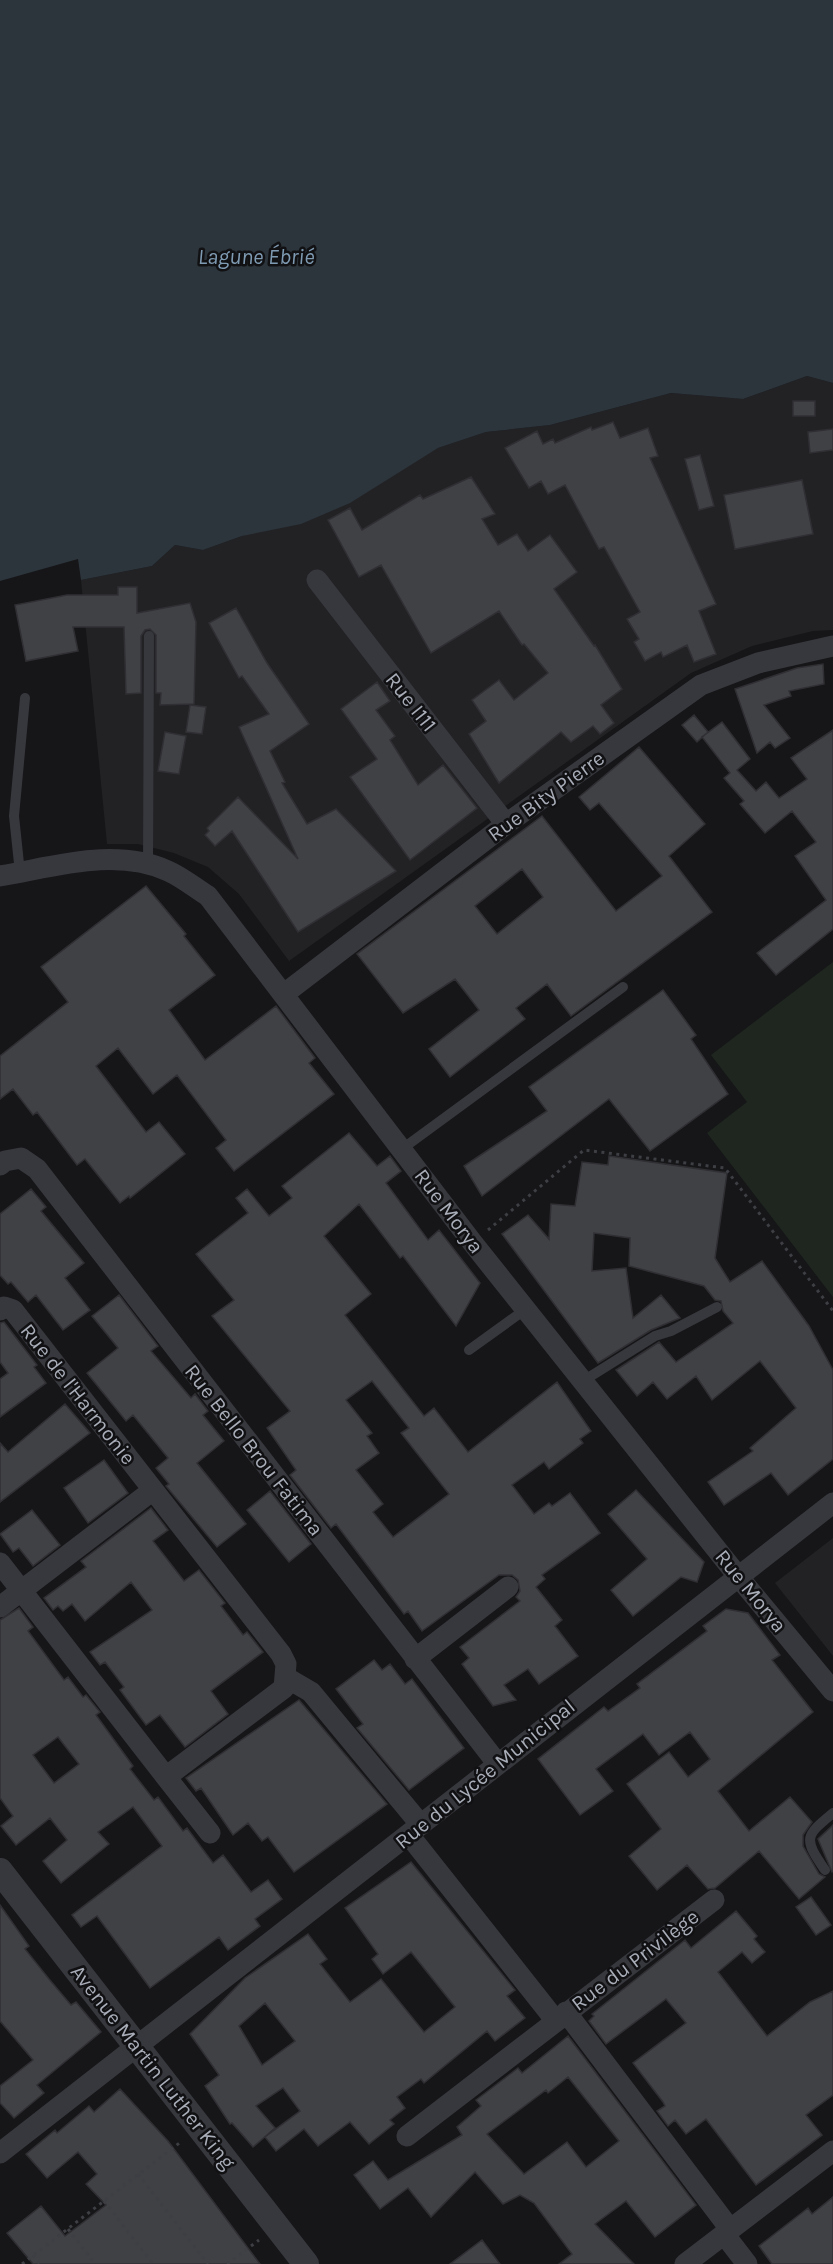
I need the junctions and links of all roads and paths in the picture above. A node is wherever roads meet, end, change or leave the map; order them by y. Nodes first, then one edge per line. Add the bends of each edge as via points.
1 (317, 580) dead end
2 (149, 636) dead end
3 (833, 646) edge
4 (25, 698) dead end
5 (506, 824) junction
6 (148, 865) junction
7 (10, 874) edge
8 (623, 987) dead end
9 (284, 994) junction
10 (402, 1149) junction
11 (0, 1165) edge
12 (472, 1242) junction
13 (0, 1290) edge
14 (717, 1307) dead end
15 (525, 1309) junction
16 (7, 1310) edge
17 (833, 1311) edge
18 (469, 1350) dead end
19 (583, 1381) junction
20 (153, 1490) junction
21 (833, 1503) edge
22 (0, 1563) edge
23 (737, 1575) junction
24 (508, 1587) dead end
25 (21, 1591) junction
26 (0, 1607) edge
27 (415, 1659) junction
28 (287, 1678) junction
29 (833, 1691) edge
30 (497, 1763) junction
31 (166, 1777) junction
32 (833, 1813) edge
33 (415, 1830) junction
34 (210, 1833) dead end
35 (825, 1870) dead end
36 (0, 1871) edge
37 (714, 1899) dead end
38 (561, 2016) junction
39 (138, 2048) junction
40 (200, 2127) junction
41 (407, 2136) dead end
42 (833, 2151) edge
43 (0, 2153) edge
44 (138, 2174) junction
45 (104, 2201) junction
46 (277, 2226) junction
47 (68, 2229) junction
48 (727, 2232) junction
49 (33, 2255) junction
50 (22, 2264) edge
51 (40, 2264) edge
52 (95, 2264) edge
53 (153, 2264) edge
54 (208, 2264) edge
55 (227, 2264) edge
56 (306, 2264) edge
57 (685, 2264) edge
58 (747, 2264) edge

1 - 5 street, Rue I111
2 - 6 lane
3 - 5 street, Rue Bity Pierre via 758,663 701,685
4 - 7 lane
5 - 9 street, Rue Bity Pierre
6 - 7 street, Rue Morya via 98,859
6 - 9 street, Rue Morya via 168,871 208,896
8 - 10 lane
9 - 10 street, Rue Morya
10 - 12 street, Rue Morya
11 - 27 street, Rue Bello Brou Fatima via 21,1158 37,1169
12 - 15 street, Rue Morya
12 - 17 path via 584,1150 725,1168
13 - 16 street, Rue de l'Harmonie
14 - 19 lane via 655,1336
15 - 18 lane
15 - 19 street, Rue Morya
16 - 20 street, Rue de l'Harmonie
19 - 23 street, Rue Morya
20 - 25 street
20 - 28 street, Rue de l'Harmonie via 281,1654
21 - 23 street, Rue du Lycée Municipal
22 - 25 street
23 - 29 street, Rue Morya
23 - 30 street, Rue du Lycée Municipal
24 - 27 street
25 - 26 street
25 - 31 street
27 - 30 street, Rue Bello Brou Fatima
28 - 31 street via 284,1688
28 - 33 street via 311,1692
30 - 33 street, Rue du Lycée Municipal
31 - 34 street
32 - 35 lane via 810,1832 808,1839
33 - 38 street
33 - 39 street, Rue du Lycée Municipal
36 - 39 street, Avenue Martin Luther King
37 - 38 street, Rue du Privilège
38 - 41 street, Rue du Privilège
38 - 48 street
39 - 40 street, Avenue Martin Luther King
39 - 43 street, Rue du Lycée Municipal
40 - 44 path
40 - 46 street, Avenue Martin Luther King
42 - 48 street
44 - 45 path
44 - 54 path
45 - 47 path
45 - 53 path
46 - 55 path
46 - 56 street, Avenue Martin Luther King
47 - 49 path
47 - 52 path
48 - 57 street
48 - 58 street
49 - 50 path
49 - 51 path

